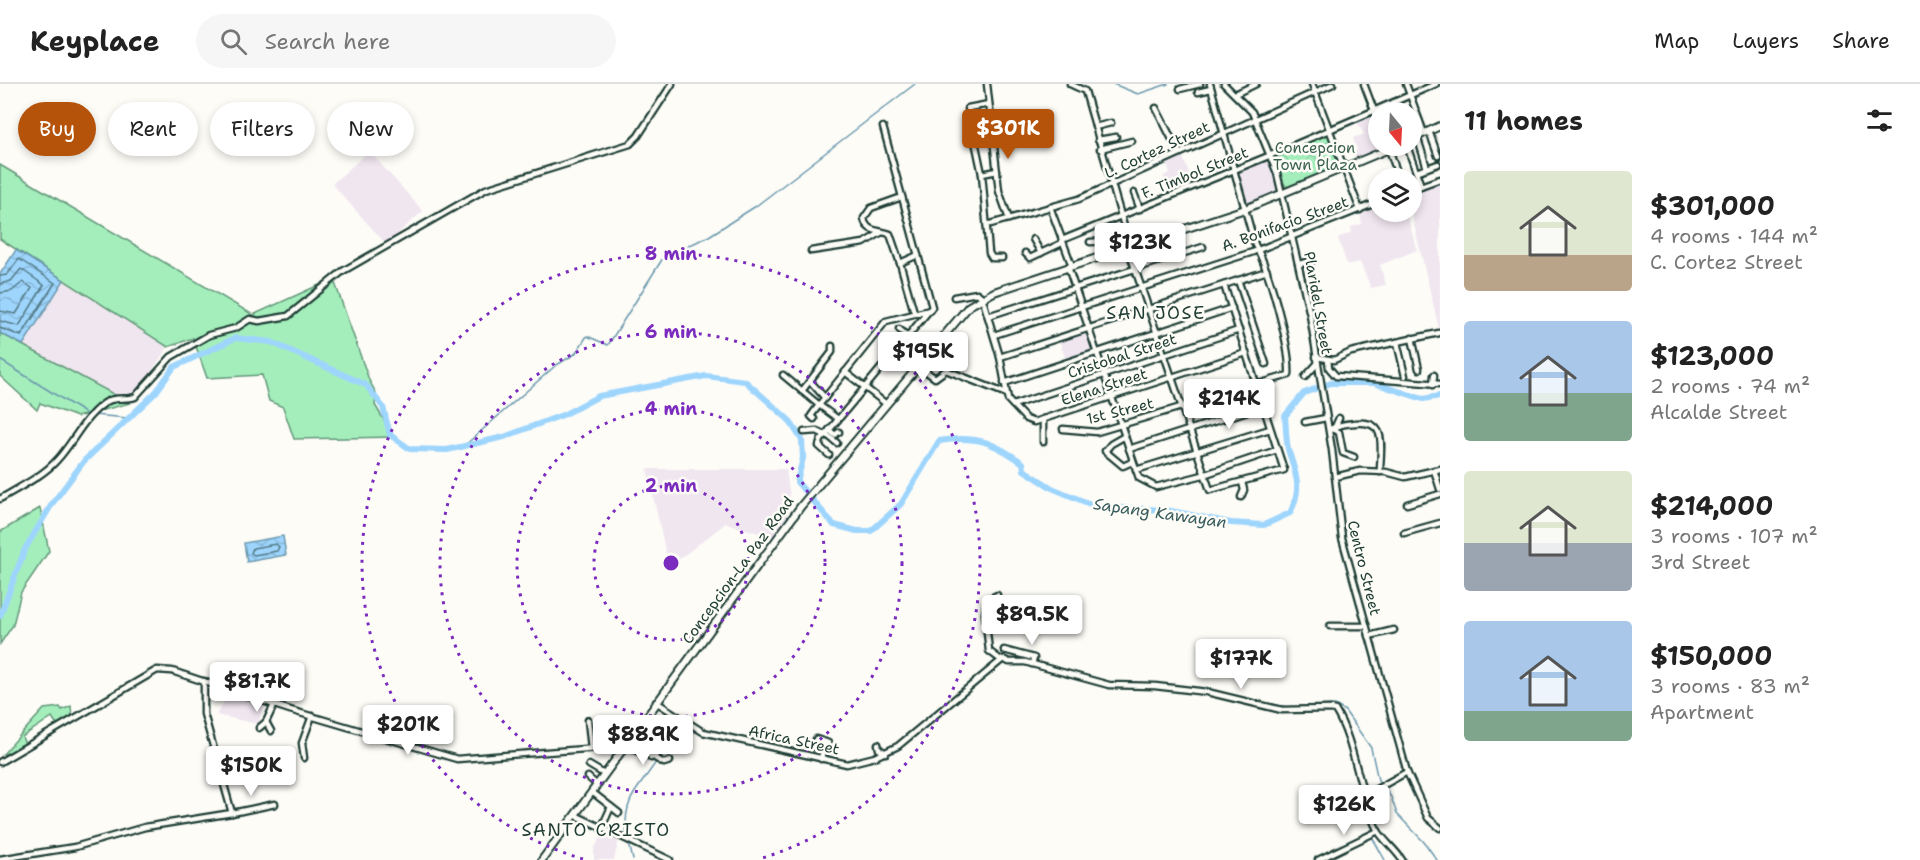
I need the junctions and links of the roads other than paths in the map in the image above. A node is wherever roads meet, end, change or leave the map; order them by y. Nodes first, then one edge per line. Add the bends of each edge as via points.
1 (672, 84) edge
2 (987, 84) edge
3 (1070, 84) edge
4 (1200, 84) edge
5 (1224, 84) edge
6 (1256, 84) edge
7 (1312, 84) edge
8 (1333, 84) edge
9 (1364, 84) edge
10 (1406, 84) edge
11 (1436, 84) edge
12 (1210, 87) edge
13 (1180, 89) dead end
14 (1198, 92) dead end
15 (1314, 92) junction
16 (1235, 94) junction
17 (1410, 95) junction
18 (1371, 102) edge
19 (1394, 102) edge
20 (1412, 102) edge
21 (989, 104) junction
22 (1156, 108) dead end
23 (1368, 113) edge
24 (1255, 117) junction
25 (1111, 123) dead end
26 (1440, 126) edge
27 (1095, 127) junction
28 (883, 128) dead end
29 (1329, 129) junction
30 (1222, 132) junction
31 (1422, 134) edge
32 (1116, 136) dead end
33 (1422, 137) edge
34 (1098, 140) junction
35 (1132, 141) dead end
36 (1422, 144) edge
37 (1100, 149) junction
38 (1179, 153) junction
39 (1271, 155) junction
40 (1370, 156) edge
41 (1438, 156) dead end
42 (1438, 164) dead end
43 (1344, 168) junction
44 (1427, 168) junction
45 (1422, 169) edge
46 (1234, 170) junction
47 (997, 171) junction
48 (982, 174) junction
49 (1440, 179) edge
50 (1112, 185) junction
51 (1422, 186) edge
52 (1134, 192) dead end
53 (1283, 194) junction
54 (902, 197) junction
55 (1368, 206) edge
56 (1050, 207) junction
57 (1140, 209) junction
58 (1245, 209) junction
59 (1360, 210) junction
60 (1120, 217) junction
61 (1009, 219) junction
62 (987, 225) junction
63 (882, 232) junction
64 (1293, 237) junction
65 (1033, 239) dead end
66 (1062, 241) junction
67 (1090, 242) dead end
68 (1129, 247) junction
69 (1203, 247) dead end
70 (1258, 249) junction
71 (811, 251) dead end
72 (1116, 252) junction
73 (1025, 253) dead end
74 (1041, 253) junction
75 (918, 255) junction
76 (1002, 258) dead end
77 (1312, 261) dead end
78 (900, 263) junction
79 (1299, 264) junction
80 (1070, 267) junction
81 (1135, 268) junction
82 (1267, 271) junction
83 (1238, 280) junction
84 (1224, 285) junction
85 (1141, 286) junction
86 (1076, 287) junction
87 (954, 297) dead end
88 (982, 297) junction
89 (1082, 306) junction
90 (1232, 308) junction
91 (930, 309) junction
92 (1148, 309) junction
93 (914, 312) junction
94 (988, 316) junction
95 (899, 329) dead end
96 (1089, 329) junction
97 (1239, 330) junction
98 (1156, 332) junction
99 (1439, 333) edge
100 (994, 335) junction
101 (907, 336) junction
102 (1412, 339) junction
103 (1397, 342) junction
104 (832, 346) dead end
105 (961, 351) dead end
106 (1097, 353) junction
107 (1246, 353) junction
108 (1164, 355) junction
109 (1000, 357) junction
110 (1316, 357) junction
111 (1328, 360) junction
112 (1266, 364) dead end
113 (1317, 364) junction
114 (917, 365) junction
115 (1419, 369) dead end
116 (946, 370) junction
117 (845, 372) junction
118 (1104, 374) junction
119 (783, 375) dead end
120 (1434, 375) dead end
121 (1405, 376) dead end
122 (1305, 377) dead end
123 (1171, 378) junction
124 (810, 381) junction
125 (1004, 383) junction
126 (1256, 383) junction
127 (1440, 384) edge
128 (1433, 385) junction
129 (864, 387) junction
130 (802, 391) junction
131 (1007, 394) junction
132 (825, 398) junction
133 (1112, 398) junction
134 (885, 404) junction
135 (819, 405) junction
136 (1013, 405) junction
137 (1263, 406) junction
138 (1181, 407) junction
139 (838, 418) junction
140 (1326, 418) junction
141 (1339, 418) dead end
142 (814, 419) dead end
143 (1041, 420) junction
144 (1305, 422) dead end
145 (1121, 425) junction
146 (1332, 428) junction
147 (1063, 429) dead end
148 (1188, 429) junction
149 (1270, 429) junction
150 (804, 432) dead end
151 (839, 432) dead end
152 (827, 433) junction
153 (1125, 436) junction
154 (1043, 442) dead end
155 (837, 443) dead end
156 (1129, 449) junction
157 (1277, 450) junction
158 (1196, 453) junction
159 (829, 455) dead end
160 (1354, 457) dead end
161 (1132, 462) junction
162 (1136, 470) junction
163 (1437, 470) edge
164 (1380, 472) junction
165 (1203, 475) junction
166 (1335, 477) junction
167 (1242, 482) junction
168 (1440, 489) edge
169 (1440, 494) edge
170 (1241, 496) dead end
171 (0, 500) edge
172 (1407, 504) dead end
173 (1440, 523) edge
174 (1404, 533) dead end
175 (997, 595) dead end
176 (1330, 626) dead end
177 (1366, 626) junction
178 (1394, 630) dead end
179 (1369, 636) junction
180 (1004, 650) dead end
181 (1005, 660) junction
182 (1033, 662) junction
183 (204, 681) junction
184 (656, 702) junction
185 (274, 705) junction
186 (929, 714) dead end
187 (938, 714) junction
188 (647, 715) junction
189 (312, 716) junction
190 (588, 720) dead end
191 (266, 722) junction
192 (656, 722) dead end
193 (259, 728) dead end
194 (271, 731) dead end
195 (633, 733) junction
196 (878, 744) dead end
197 (625, 745) junction
198 (591, 747) junction
199 (814, 747) dead end
200 (648, 752) junction
201 (660, 752) dead end
202 (886, 753) junction
203 (304, 758) dead end
204 (657, 759) junction
205 (821, 759) junction
206 (670, 760) dead end
207 (0, 762) edge
208 (589, 765) dead end
209 (1407, 772) junction
210 (604, 774) junction
211 (588, 777) dead end
212 (597, 785) junction
213 (592, 792) junction
214 (1365, 796) junction
215 (275, 804) dead end
216 (611, 807) junction
217 (232, 813) junction
218 (619, 813) dead end
219 (574, 815) junction
220 (1440, 829) edge
221 (601, 830) junction
222 (1378, 831) junction
223 (0, 859) edge
224 (542, 860) edge
225 (670, 860) edge
226 (1320, 860) edge
227 (1402, 860) edge

1 - 171 street via 630,144 486,189 344,271 288,316 249,319 237,328 209,335 182,349 168,359 135,397 104,404 56,461
2 - 21 street
3 - 27 street via 1084,89
4 - 13 street
5 - 16 street, Plaridel Street
6 - 16 street
7 - 15 street
8 - 15 street, L. Cortez Street
9 - 18 street
10 - 17 street
11 - 17 street, F. Timbol Street
12 - 14 street
12 - 30 street
15 - 24 street, L. Cortez Street
15 - 29 street
16 - 24 street, Plaridel Street
17 - 19 street, F. Timbol Street
17 - 20 street
21 - 47 street
21 - 48 street via 968,108
22 - 38 street
23 - 29 street, F. Timbol Street
24 - 30 street, L. Cortez Street
24 - 39 street, Plaridel Street
25 - 27 street
26 - 31 main road
27 - 34 street
28 - 54 street
29 - 39 street, F. Timbol Street
29 - 43 street
30 - 38 street, L. Cortez Street
30 - 46 street
32 - 34 street
33 - 41 street
34 - 37 street
35 - 37 street
36 - 44 street
37 - 50 street
38 - 50 street, L. Cortez Street
39 - 46 street, F. Timbol Street
39 - 53 street, Plaridel Street
40 - 43 main road, Concepcion-La Paz Road
42 - 44 street
43 - 53 main road, Concepcion-La Paz Road
43 - 59 street
44 - 45 street
46 - 57 street, F. Timbol Street
46 - 58 street
47 - 48 street
47 - 61 street
48 - 62 street
49 - 51 street
50 - 56 street, L. Cortez Street
50 - 60 street
52 - 57 street
53 - 58 main road, Concepcion-La Paz Road
53 - 64 street, Plaridel Street
54 - 63 street via 867,212 865,224
54 - 75 street
55 - 59 street, A. Bonifacio Street
56 - 61 street, L. Cortez Street
56 - 66 street
57 - 60 street, F. Timbol Street
58 - 68 main road, Concepcion-La Paz Road
58 - 70 street
59 - 64 street, A. Bonifacio Street
60 - 66 street, F. Timbol Street
60 - 68 street
61 - 62 street, L. Cortez Street
62 - 76 street via 990,256
63 - 71 street via 864,243
63 - 78 street via 890,234
64 - 70 street, A. Bonifacio Street
64 - 79 street, Plaridel Street
65 - 74 street
66 - 74 street, F. Timbol Street
66 - 80 street
67 - 72 street via 1109,241
68 - 72 main road, Concepcion-La Paz Road
68 - 81 street
69 - 81 street
70 - 82 street
70 - 85 street, A. Bonifacio Street
72 - 80 main road, Concepcion-La Paz Road
73 - 74 street via 1029,258
75 - 78 street
75 - 91 street
77 - 79 street
78 - 93 street
79 - 110 street, Plaridel Street
80 - 86 street
80 - 88 main road, Concepcion-La Paz Road
81 - 85 street
81 - 86 street
82 - 83 street
82 - 126 street, 1st Street via 1289,371 1286,377
83 - 84 street
83 - 112 street
84 - 90 street
84 - 92 street
85 - 89 street, A. Bonifacio Street
85 - 92 street
86 - 89 street
86 - 94 street
87 - 88 street via 977,293
88 - 94 street
88 - 114 main road, Concepcion-La Paz Road via 969,306
89 - 96 street
89 - 100 street, A. Bonifacio Street
90 - 97 street
90 - 98 street, Cristobal Street
91 - 93 street
91 - 101 street
92 - 96 street
92 - 98 street
93 - 117 street via 886,321
94 - 100 street
95 - 101 street
96 - 106 street
96 - 109 street
97 - 107 street
97 - 108 street, Cristobal Street
98 - 106 street, Cristobal Street
98 - 108 street
99 - 102 street
100 - 109 street
101 - 129 street
102 - 103 street
102 - 115 street
103 - 111 street
103 - 121 street
104 - 124 street via 832,352
105 - 116 street
106 - 118 street
106 - 125 street, Cristobal Street
107 - 123 street, Elena Street
107 - 126 street
108 - 118 street, Cristobal Street
108 - 123 street
109 - 125 street
110 - 111 street
110 - 113 street, Plaridel Street
111 - 128 street via 1336,376
113 - 122 street
113 - 140 street, Centro Street
114 - 116 street via 935,378
114 - 134 main road, Concepcion-La Paz Road
116 - 131 street
117 - 129 street
117 - 132 street
118 - 133 street
118 - 136 street, Cristobal Street
119 - 130 street
120 - 128 street
123 - 133 street, Elena Street
123 - 138 street
124 - 130 street
124 - 132 street
125 - 131 street
126 - 137 street
126 - 138 street, 1st Street
127 - 128 street
129 - 134 street
129 - 139 street
130 - 135 street
131 - 136 street
132 - 135 street
133 - 143 street, Elena Street
133 - 145 street
134 - 184 main road, Concepcion-La Paz Road via 804,501
135 - 139 street
135 - 142 street via 811,416
136 - 143 street via 1026,419
137 - 148 street
137 - 149 street
138 - 145 street, 1st Street
138 - 148 street
139 - 152 street
140 - 144 street
140 - 146 street, Centro Street
141 - 146 street
143 - 154 street
145 - 147 street, 1st Street via 1090,433
145 - 153 street
146 - 160 street via 1341,435 1343,453
146 - 164 street via 1369,421 1376,427 1382,447
146 - 166 street, Centro Street
148 - 156 street
148 - 158 street
149 - 157 street
149 - 158 street
150 - 152 street
151 - 152 street
152 - 155 street
152 - 159 street via 819,444
153 - 156 street
153 - 161 street via 1105,452 1123,466
156 - 161 street
157 - 165 street
157 - 167 street via 1284,470
158 - 162 street
158 - 165 street
161 - 162 street
162 - 165 street via 1139,478 1154,487
163 - 164 street via 1405,477
163 - 168 street
164 - 166 street via 1360,471
165 - 167 street via 1208,489
166 - 177 street, Centro Street via 1342,538
167 - 170 street
169 - 172 street
173 - 174 street
175 - 181 street via 987,600 985,614 989,651
176 - 177 street
177 - 179 street, Centro Street
178 - 179 street
179 - 209 street, Centro Street
180 - 182 street via 1031,657
181 - 182 street
181 - 187 street, Africa Street
182 - 214 street via 1109,685 1207,692 1282,710 1334,709
183 - 185 street
183 - 207 street via 172,671 153,671
183 - 217 street via 204,714
184 - 188 main road, Concepcion-La Paz Road
184 - 205 street, Africa Street via 703,732
185 - 189 street
185 - 191 street
186 - 187 street
187 - 202 street, Africa Street
188 - 192 street
188 - 195 main road, Concepcion-La Paz Road
189 - 198 street via 463,759
189 - 203 street via 302,743
190 - 198 street
191 - 193 street
191 - 194 street
195 - 197 main road, Concepcion-La Paz Road
195 - 200 street
196 - 202 street
197 - 198 street
197 - 200 street
197 - 210 main road, Concepcion-La Paz Road
199 - 205 street via 816,739 826,743
200 - 204 street
201 - 204 street
202 - 205 street, Africa Street via 847,764
204 - 206 street
208 - 210 street
209 - 214 street
209 - 220 street, Centro Street via 1428,818
210 - 212 main road, Concepcion-La Paz Road
211 - 212 street
212 - 213 main road, Concepcion-La Paz Road
213 - 216 street
213 - 219 main road, Concepcion-La Paz Road
214 - 222 street
215 - 217 street
216 - 218 street
216 - 221 street
217 - 223 street via 145,827 75,847
219 - 221 street
219 - 224 main road, Concepcion-La Paz Road
221 - 225 street
222 - 226 street
222 - 227 street

